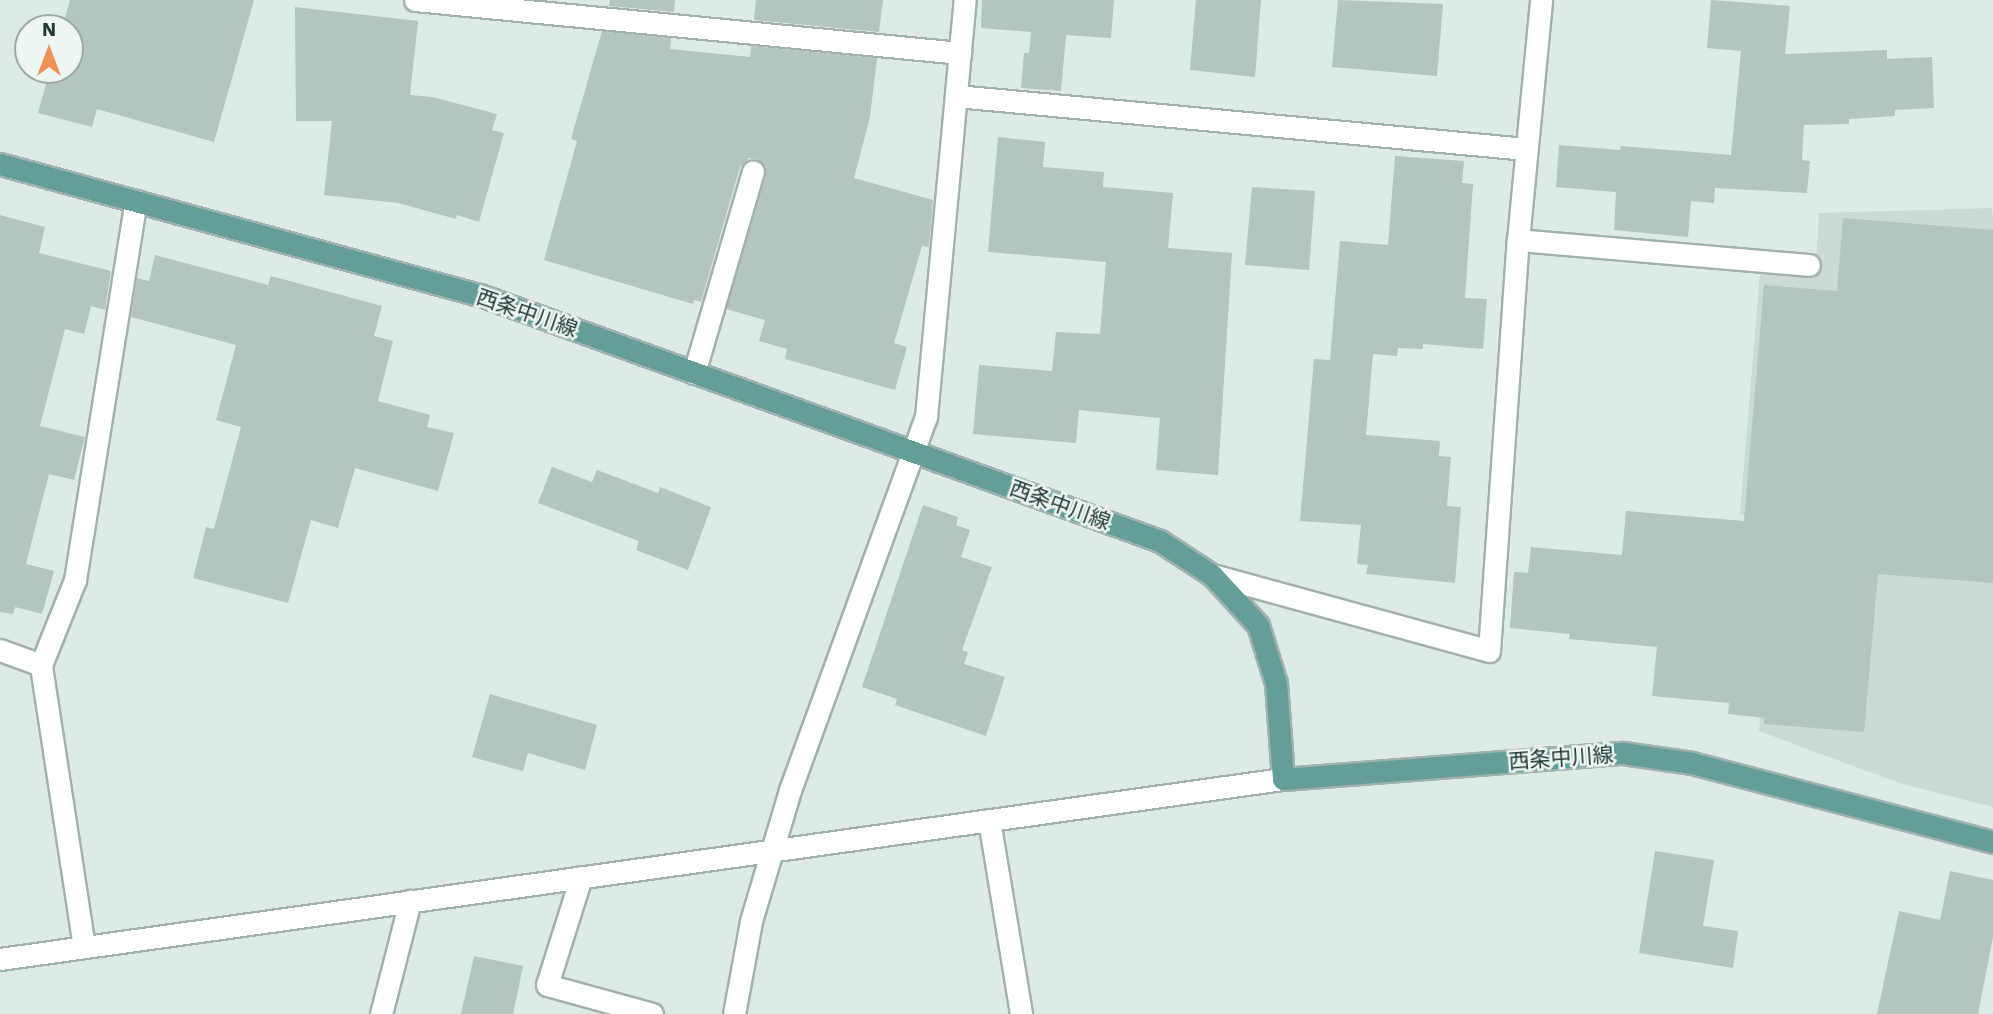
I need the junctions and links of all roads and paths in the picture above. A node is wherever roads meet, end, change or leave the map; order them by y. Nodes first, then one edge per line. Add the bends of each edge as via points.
1 (415, 0) edge
2 (965, 0) edge
3 (1541, 0) edge
4 (960, 54) junction
5 (956, 96) junction
6 (1526, 149) junction
7 (0, 164) edge
8 (753, 172) dead end
9 (136, 201) junction
10 (1518, 240) junction
11 (1809, 265) dead end
12 (694, 373) junction
13 (914, 453) junction
14 (1212, 575) junction
15 (0, 650) edge
16 (41, 665) junction
17 (1283, 779) junction
18 (989, 820) junction
19 (1993, 842) edge
20 (772, 849) junction
21 (581, 877) junction
22 (410, 901) junction
23 (84, 947) junction
24 (0, 959) edge
25 (381, 1014) edge
26 (653, 1014) edge
27 (734, 1014) edge
28 (1020, 1014) edge

1 - 4 street
2 - 4 street
3 - 6 street
4 - 5 street
5 - 6 street
5 - 13 street via 926,417
6 - 10 street
7 - 9 main road, 西条中川線
8 - 12 street
9 - 12 main road, 西条中川線 via 480,295
9 - 16 street via 75,580
10 - 11 street
10 - 14 street via 1489,651
12 - 13 main road, 西条中川線
13 - 14 main road, 西条中川線 via 1160,541
13 - 20 street
14 - 17 main road, 西条中川線 via 1258,625 1276,683
15 - 16 street
16 - 23 street
17 - 18 street
17 - 19 main road, 西条中川線 via 1623,753 1692,763
18 - 20 street
18 - 28 street
20 - 21 street
20 - 27 street via 751,921
21 - 22 street
21 - 26 street via 547,985
22 - 23 street
22 - 25 street
23 - 24 street

